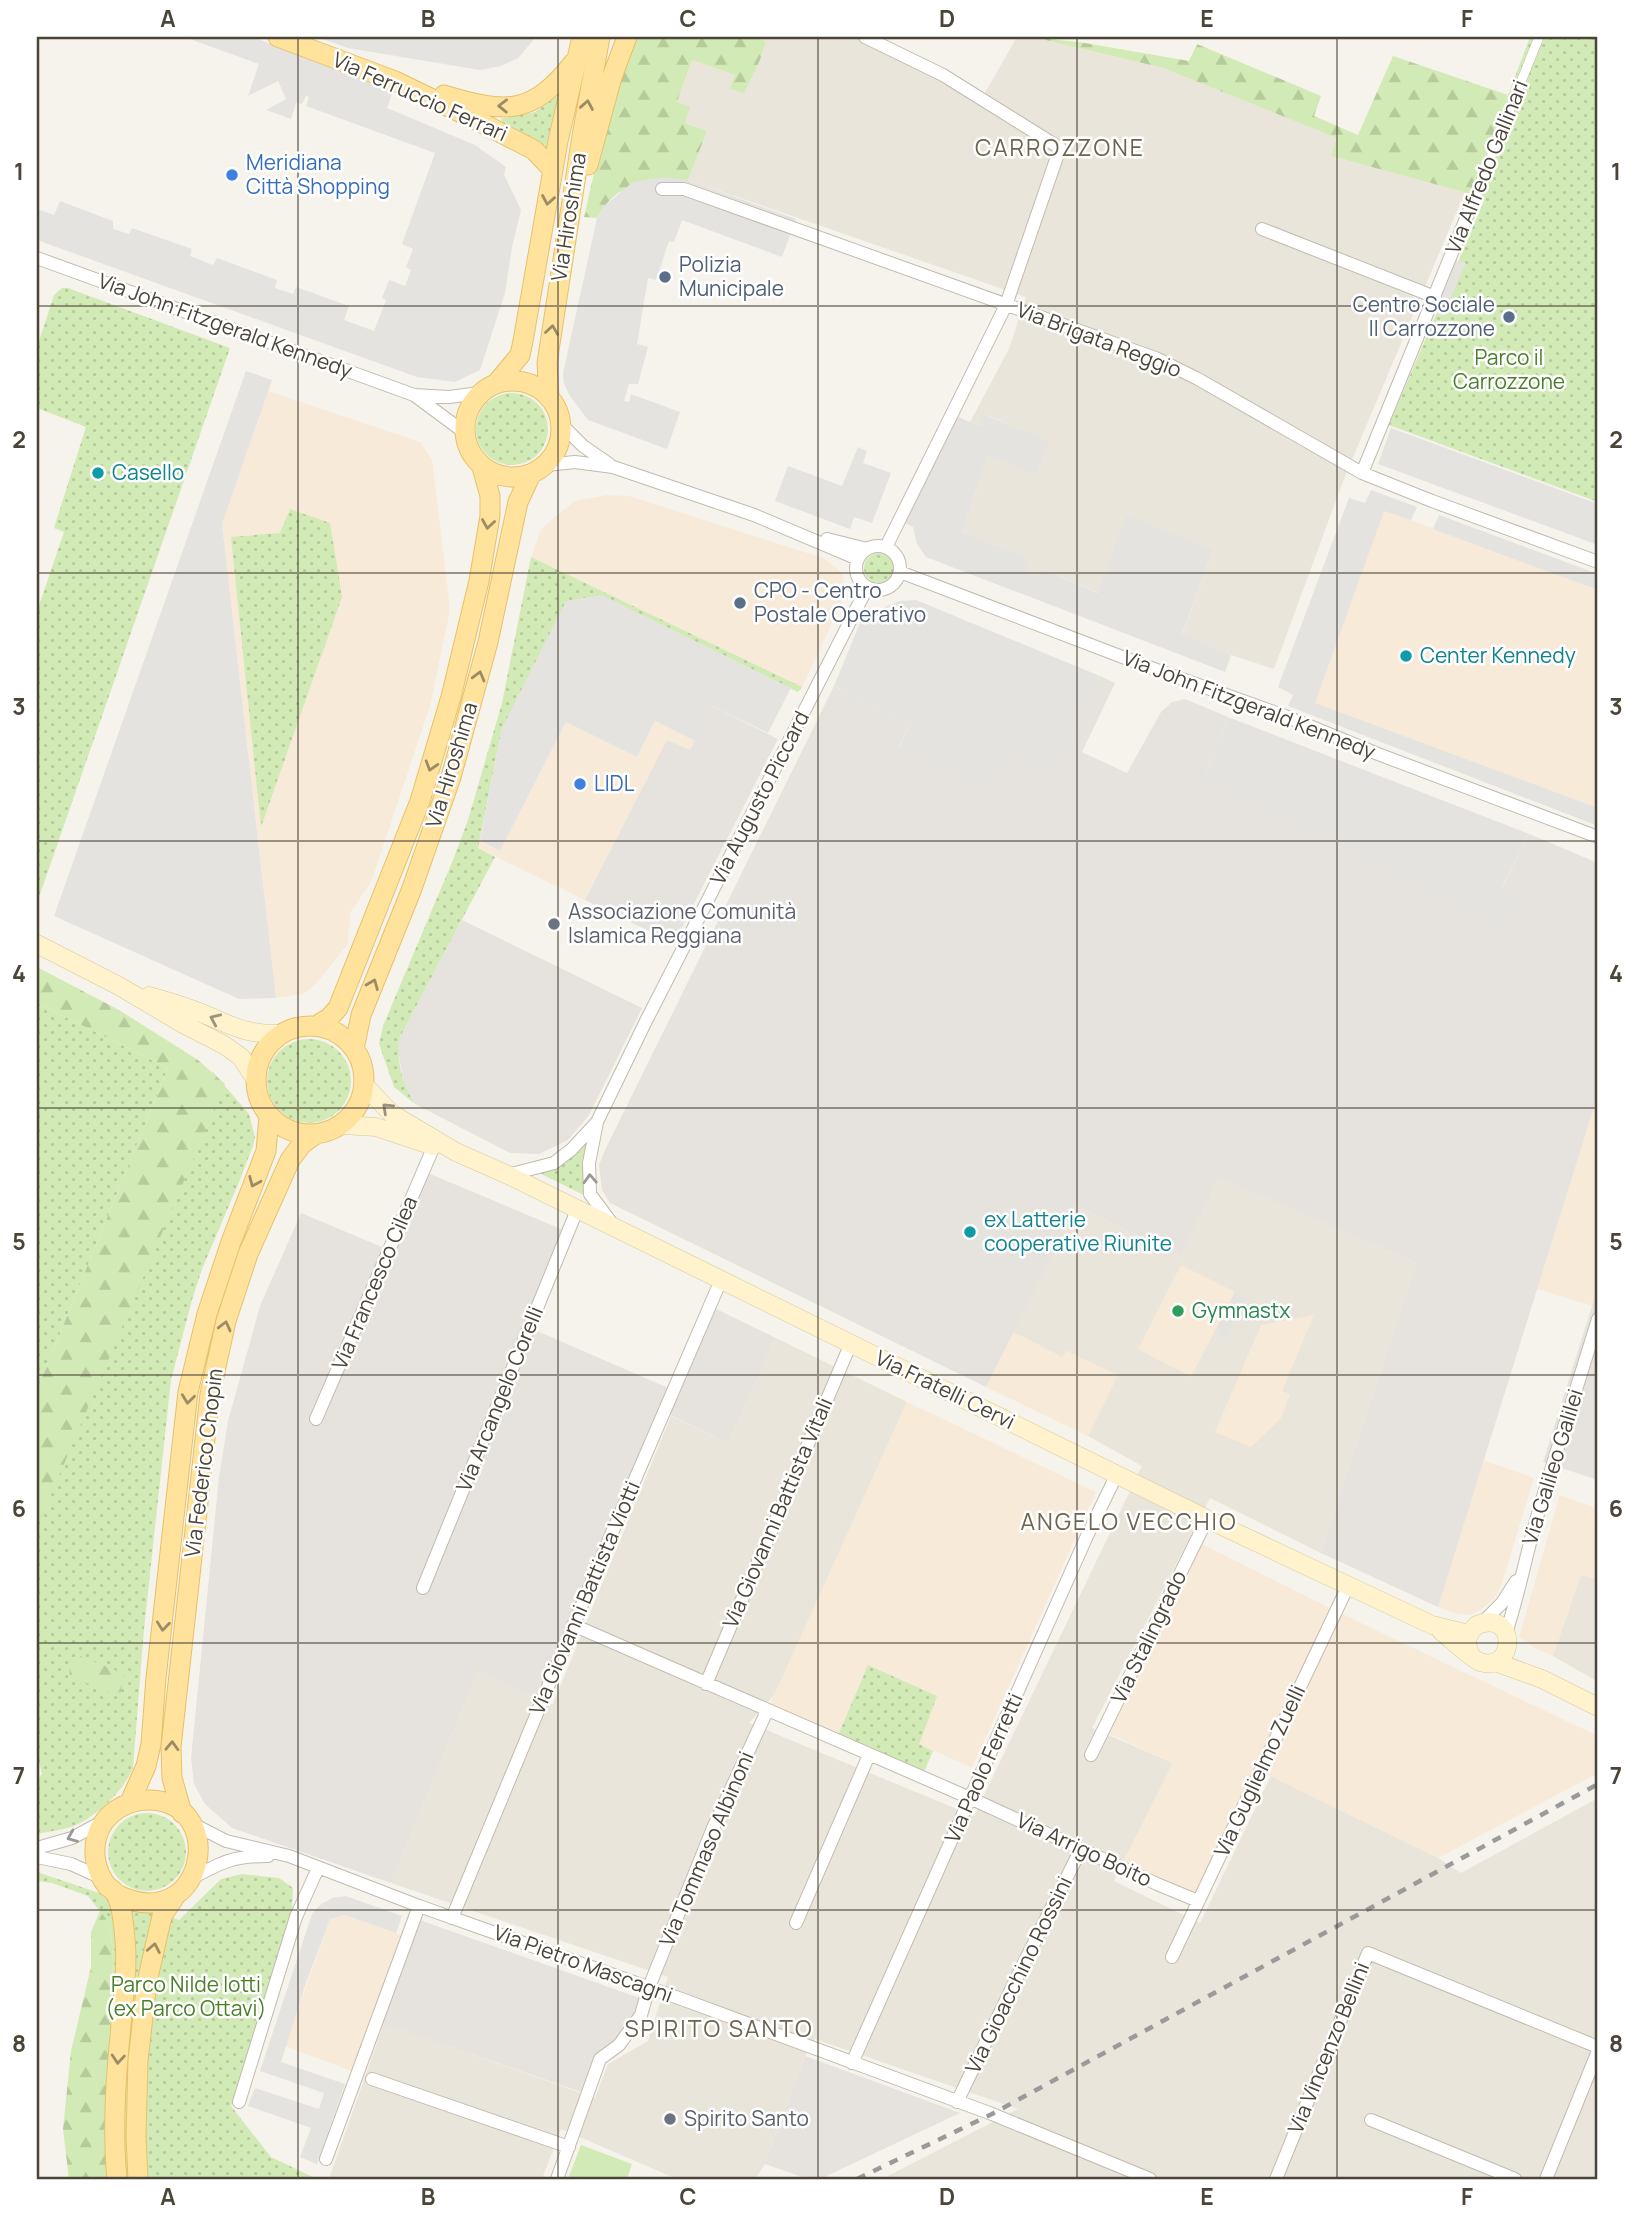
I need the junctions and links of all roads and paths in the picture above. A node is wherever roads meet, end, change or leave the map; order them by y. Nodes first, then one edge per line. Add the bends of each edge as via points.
1 (278, 37) edge
2 (582, 37) edge
3 (600, 37) edge
4 (628, 37) edge
5 (864, 37) edge
6 (1539, 37) edge
7 (577, 58) junction
8 (395, 81) junction
9 (554, 170) junction
10 (662, 189) dead end
11 (1469, 211) joint
12 (1262, 229) dead end
13 (565, 243) junction
14 (37, 258) edge
15 (1435, 297) junction
16 (1006, 305) junction
17 (488, 389) junction
18 (414, 395) junction
19 (550, 398) junction
20 (561, 424) junction
21 (464, 432) junction
22 (482, 467) junction
23 (612, 467) junction
24 (538, 470) junction
25 (1362, 473) junction
26 (886, 547) junction
27 (863, 554) junction
28 (1598, 562) edge
29 (900, 572) junction
30 (867, 588) junction
31 (1598, 837) edge
32 (37, 944) edge
33 (119, 986) junction
34 (316, 1026) junction
35 (281, 1034) junction
36 (354, 1049) junction
37 (254, 1077) junction
38 (364, 1085) junction
39 (269, 1117) junction
40 (597, 1122) junction
41 (342, 1125) junction
42 (316, 1134) junction
43 (434, 1146) junction
44 (456, 1152) junction
45 (508, 1175) junction
46 (577, 1210) junction
47 (616, 1228) junction
48 (721, 1280) junction
49 (1598, 1318) edge
50 (850, 1343) junction
51 (316, 1419) dead end
52 (1117, 1474) junction
53 (1207, 1519) junction
54 (1520, 1575) junction
55 (1348, 1586) junction
56 (423, 1588) dead end
57 (1483, 1622) junction
58 (573, 1625) junction
59 (1436, 1626) junction
60 (1468, 1634) junction
61 (1507, 1640) junction
62 (1471, 1655) junction
63 (1495, 1662) junction
64 (1542, 1679) junction
65 (706, 1684) junction
66 (1598, 1707) edge
67 (768, 1711) junction
68 (869, 1755) junction
69 (1091, 1755) dead end
70 (970, 1798) junction
71 (130, 1802) junction
72 (186, 1818) junction
73 (105, 1820) junction
74 (37, 1849) edge
75 (1081, 1849) junction
76 (289, 1856) junction
77 (37, 1857) edge
78 (317, 1868) junction
79 (102, 1878) junction
80 (192, 1878) junction
81 (116, 1894) junction
82 (177, 1894) junction
83 (1198, 1901) junction
84 (419, 1906) junction
85 (452, 1918) junction
86 (796, 1923) dead end
87 (1172, 1957) dead end
88 (649, 1987) junction
89 (1598, 2049) edge
90 (852, 2063) junction
91 (372, 2079) dead end
92 (239, 2102) dead end
93 (957, 2102) junction
94 (1371, 2120) dead end
95 (569, 2147) junction
96 (326, 2160) dead end
97 (117, 2179) edge
98 (138, 2179) edge
99 (557, 2179) edge
100 (1150, 2179) edge
101 (1276, 2179) edge
102 (1515, 2179) edge
103 (1546, 2179) edge

1 - 8 main road, Via Ferruccio Ferrari
2 - 7 main road, Via Hiroshima
13 -> 3 main road, Via Hiroshima
4 - 13 main road via 612,76
5 - 16 street via 943,75 1060,148
6 - 11 street, Via Alfredo Gallinari
7 -> 8 main road, Via Hiroshima via 545,94 511,108 463,101
7 - 9 main road, Via Hiroshima
8 - 9 main road, Via Ferruccio Ferrari via 534,150
9 -> 17 main road, Via Hiroshima via 520,355
10 - 16 street, Via Brigata Reggio via 684,189
11 - 15 street, Via Alfredo Gallinari
12 - 15 street
19 -> 13 main road, Via Hiroshima via 547,363
14 - 18 street, Via John Fitzgerald Kennedy
15 - 25 street, Via Alfredo Gallinari
16 - 25 street, Via Brigata Reggio via 1158,359
16 - 26 street
17 - 18 street, Via John Fitzgerald Kennedy via 449,397
17 - 19 main road via 511,381 525,383
17 - 21 main road, Via Hiroshima via 468,411
18 - 21 street, Via John Fitzgerald Kennedy
19 - 20 main road, Via Hiroshima
20 - 23 street
20 - 24 main road, Via Hiroshima via 555,453
21 - 22 main road, Via Hiroshima via 469,451
22 - 24 main road via 518,478
22 -> 34 main road, Via Hiroshima via 490,516 452,697 420,801 338,1008
23 - 24 street via 575,462
23 - 27 street
36 -> 24 main road, Via Hiroshima via 361,1015 451,776 488,642 518,502
25 - 28 street, Via Brigata Reggio
26 - 27 street via 873,547
26 - 29 street via 895,555
27 - 30 street via 856,572
29 - 30 street via 888,588
29 - 31 street, Via John Fitzgerald Kennedy
30 - 40 street, Via Augusto Piccard
32 - 33 main road
35 -> 33 main road via 239,1030
33 - 37 main road via 234,1051
34 - 35 main road
34 - 36 main road via 343,1037
35 - 37 main road via 267,1045
36 - 38 main road, Via Fratelli Cervi
37 - 39 main road
38 - 41 main road via 361,1100
44 -> 38 main road, Via Fratelli Cervi via 392,1114
39 - 42 main road via 285,1128
39 -> 71 main road, Via Federico Chopin via 266,1151 207,1314 188,1392 151,1744
40 - 45 street, Via Augusto Piccard via 554,1163
47 -> 40 street, Via Augusto Piccard via 590,1194 589,1163
41 - 42 main road, Via Fratelli Cervi
41 - 43 main road, Via Fratelli Cervi via 376,1127
72 -> 42 main road, Via Federico Chopin via 172,1778 171,1747 210,1394 226,1321 248,1254 290,1160
43 - 44 main road, Via Fratelli Cervi
43 - 51 street, Via Francesco Cilea
44 - 45 main road, Via Fratelli Cervi
45 - 46 main road, Via Fratelli Cervi
46 - 47 main road, Via Fratelli Cervi
46 - 56 street, Via Arcangelo Corelli
47 - 48 main road, Via Fratelli Cervi
48 - 50 main road, Via Fratelli Cervi
48 - 58 street, Via Giovanni Battista Viotti
49 - 54 street, Via Galileo Galilei
50 - 52 main road, Via Fratelli Cervi
50 - 65 street, Via Giovanni Battista Vitali
52 - 53 main road, Via Fratelli Cervi
52 - 70 street, Via Paolo Ferretti
53 - 55 main road, Via Fratelli Cervi
53 - 69 street, Via Stalingrado
54 - 57 street, Via Galileo Galilei
54 - 61 street, Via Galileo Galilei
55 - 59 main road, Via Fratelli Cervi
55 - 83 street, Via Guglielmo Zuelli
57 - 60 main road
57 - 61 main road via 1496,1623
58 - 65 street
58 - 85 street, Via Giovanni Battista Viotti
59 - 60 main road, Via Fratelli Cervi
59 - 62 main road, Via Fratelli Cervi
60 - 62 main road
61 - 63 main road via 1504,1655
61 - 64 main road
62 - 63 main road via 1482,1662
63 - 64 main road
64 - 66 main road
65 - 67 street
67 - 68 street
67 - 88 street, Via Tommaso Albinoni via 713,1828
68 - 70 street
68 - 86 street
70 - 75 street, Via Arrigo Boito
70 - 90 street, Via Paolo Ferretti
71 - 72 main road via 157,1800
71 - 73 main road
72 - 76 street, Via Pietro Mascagni via 226,1841
72 - 80 main road, Via Federico Chopin via 199,1850
73 -> 74 street via 72,1838
73 - 79 main road via 94,1849
75 - 83 street, Via Arrigo Boito
75 - 93 street, Via Gioacchino Rossini
76 - 78 street, Via Pietro Mascagni
76 - 80 street, Via Pietro Mascagni via 226,1860
77 - 79 street via 71,1864
78 - 84 street, Via Pietro Mascagni
78 - 92 street via 296,1917
79 - 81 main road
80 - 82 main road
81 - 82 main road via 146,1904
81 -> 97 main road via 126,1957 116,2074
98 -> 82 main road via 138,2060 147,1982 162,1916
83 - 87 street, Via Guglielmo Zuelli
84 - 85 street, Via Pietro Mascagni
84 - 96 street
85 - 88 street, Via Pietro Mascagni
88 - 90 street, Via Pietro Mascagni
88 - 95 street, Via Tommaso Albinoni via 641,2015 619,2045 600,2059
89 - 101 street, Via Vincenzo Bellini via 1368,1952
89 - 103 street
90 - 93 street, Via Pietro Mascagni
91 - 95 street
93 - 100 street, Via Pietro Mascagni
94 - 102 street
95 - 99 street, Via Tommaso Albinoni

